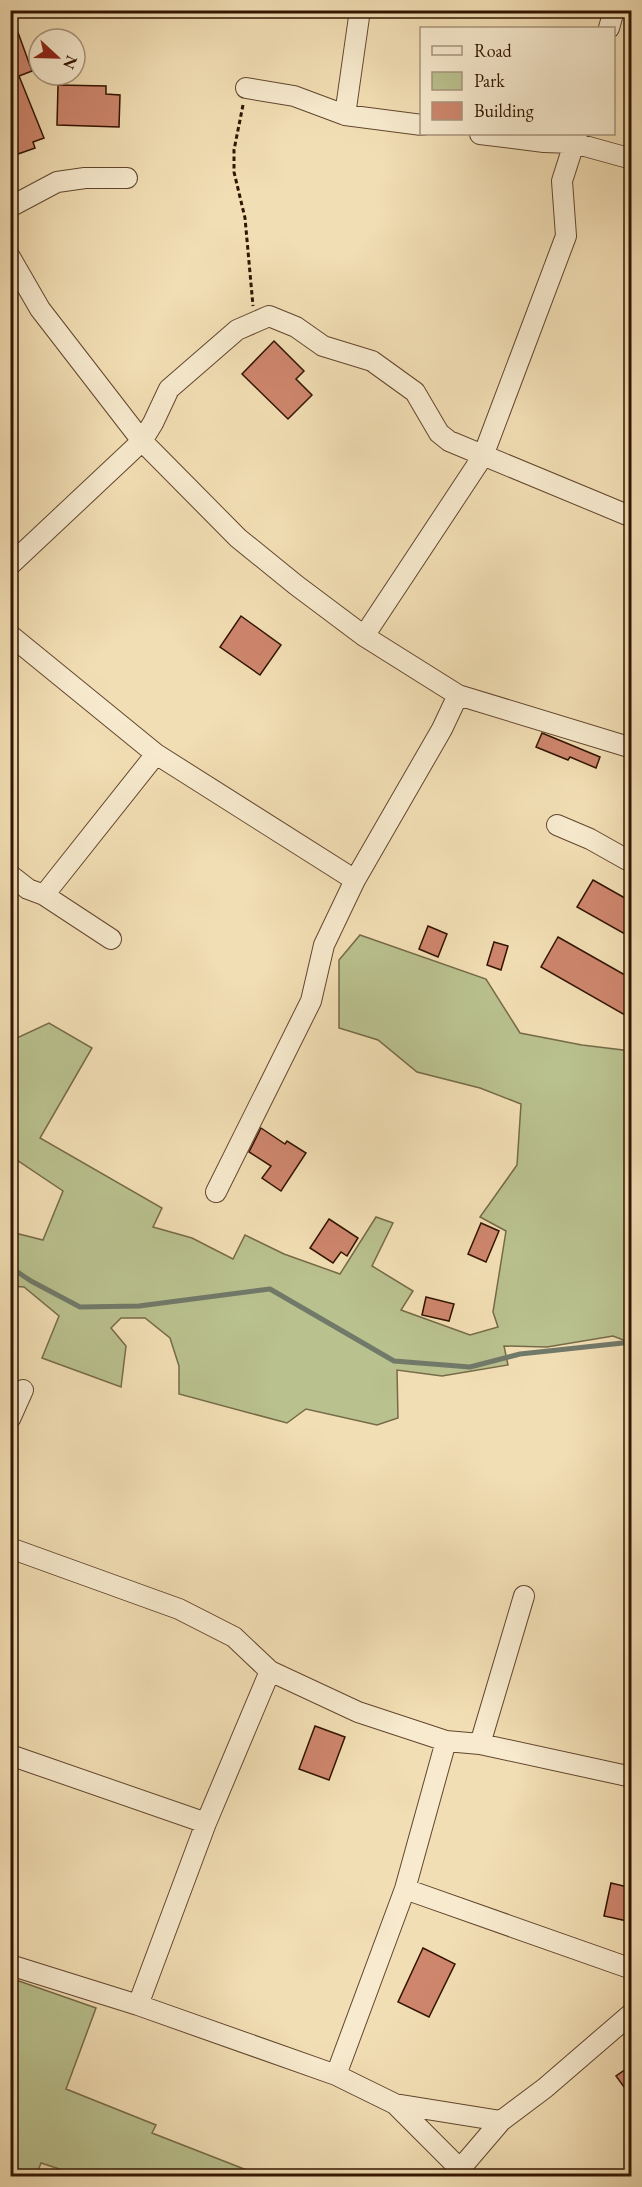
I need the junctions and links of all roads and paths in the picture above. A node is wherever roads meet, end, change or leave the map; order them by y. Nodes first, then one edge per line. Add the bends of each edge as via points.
1 (360, 10) edge
2 (615, 10) edge
3 (609, 27) edge
4 (246, 88) joint
5 (345, 115) junction
6 (420, 125) edge
7 (488, 135) edge
8 (575, 138) edge
9 (632, 159) edge
10 (127, 178) dead end
11 (10, 207) edge
12 (10, 257) edge
13 (255, 322) junction
14 (142, 441) junction
15 (483, 456) junction
16 (632, 517) edge
17 (10, 565) edge
18 (10, 635) edge
19 (364, 636) junction
20 (458, 695) junction
21 (630, 740) edge
22 (156, 754) junction
23 (557, 825) dead end
24 (631, 862) edge
25 (10, 875) edge
26 (632, 876) edge
27 (355, 880) junction
28 (44, 895) junction
29 (111, 939) dead end
30 (216, 1192) dead end
31 (23, 1389) dead end
32 (10, 1419) edge
33 (10, 1548) edge
34 (524, 1596) dead end
35 (270, 1671) junction
36 (446, 1741) junction
37 (480, 1744) junction
38 (10, 1755) edge
39 (632, 1777) edge
40 (206, 1823) junction
41 (405, 1889) junction
42 (10, 1965) edge
43 (632, 1969) edge
44 (138, 2004) junction
45 (632, 2013) edge
46 (336, 2075) junction
47 (395, 2104) junction
48 (501, 2121) junction
49 (462, 2173) edge

1 - 5 street
2 - 3 street
4 - 5 street via 294,96
4 - 13 path via 234,172 245,218
5 - 6 street
7 - 8 street via 544,142
8 - 9 street
8 - 15 street via 562,181 566,236
10 - 11 street via 57,182
12 - 14 street via 40,309
13 - 14 street via 237,330 169,389
13 - 15 street via 269,316 297,327 323,346 372,362 415,392 439,433
14 - 17 street
14 - 19 street via 238,538
15 - 16 street
15 - 19 street
18 - 22 street
19 - 20 street
20 - 21 street
20 - 27 street
22 - 27 street
22 - 28 street
23 - 24 street
24 - 26 street
25 - 28 street
27 - 30 street via 324,945 311,1001
28 - 29 street
31 - 32 street
33 - 35 street via 179,1609 234,1637
34 - 37 street
35 - 36 street via 358,1712
35 - 40 street
36 - 37 street
36 - 41 street
37 - 39 street
38 - 40 street
40 - 44 street
41 - 43 street
41 - 46 street
42 - 44 street
44 - 46 street
45 - 48 street
46 - 47 street
47 - 48 street
47 - 49 street
48 - 49 street

